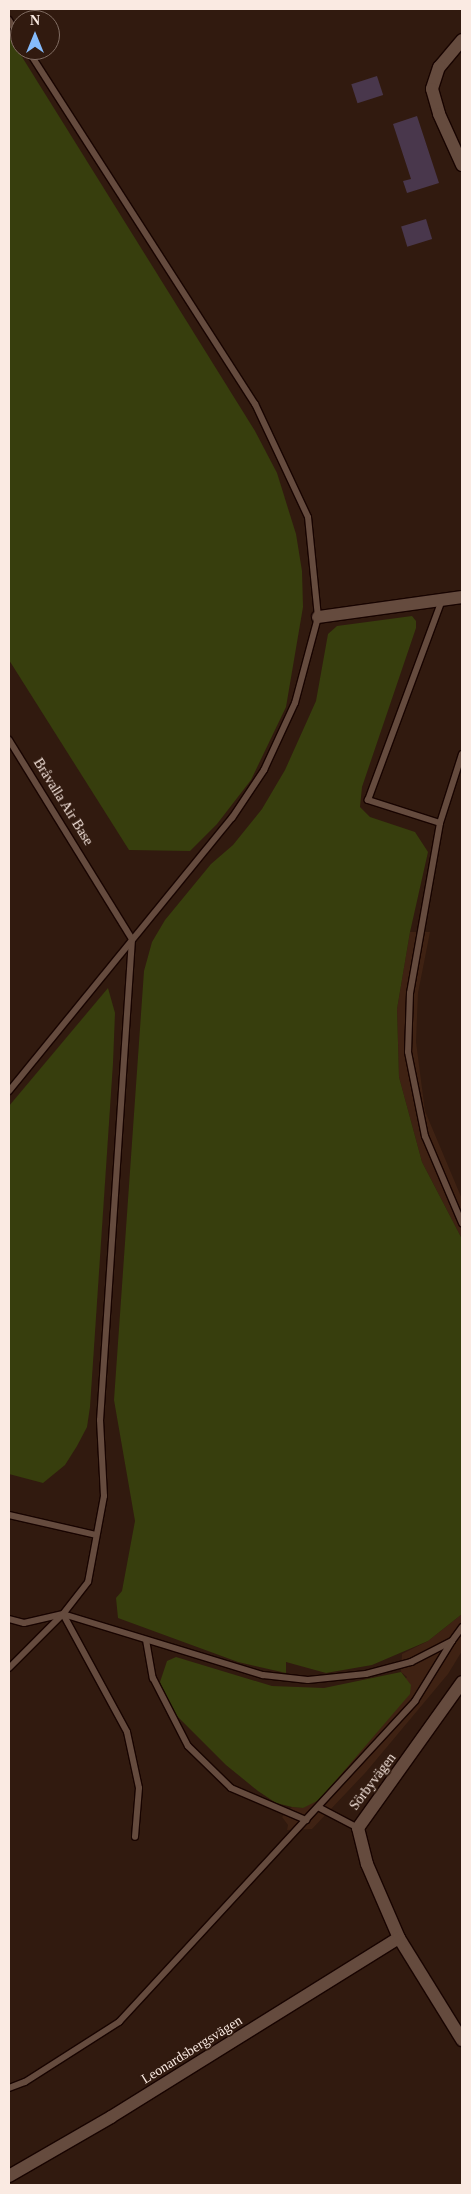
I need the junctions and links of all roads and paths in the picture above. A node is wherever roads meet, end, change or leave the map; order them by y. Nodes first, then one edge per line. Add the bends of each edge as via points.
1 (462, 40) edge
2 (34, 60) edge
3 (462, 165) edge
4 (462, 597) edge
5 (442, 599) junction
6 (318, 617) junction
7 (9, 740) edge
8 (462, 754) edge
9 (440, 823) junction
10 (132, 939) junction
11 (9, 1091) edge
12 (462, 1223) edge
13 (9, 1515) edge
14 (96, 1535) junction
15 (63, 1614) junction
16 (9, 1619) edge
17 (462, 1627) edge
18 (146, 1640) junction
19 (452, 1641) junction
20 (9, 1668) edge
21 (462, 1682) edge
22 (318, 1807) junction
23 (306, 1820) junction
24 (358, 1828) junction
25 (135, 1837) dead end
26 (399, 1938) junction
27 (462, 2040) edge
28 (9, 2088) edge
29 (9, 2176) edge

1 - 3 street via 439,67 432,89 438,114
2 - 6 lane via 255,404 308,517
4 - 5 street
5 - 6 street
5 - 9 lane via 368,800
6 - 10 lane via 295,703 264,770 232,818
7 - 10 lane, Bråvalla Air Base
8 - 9 lane
9 - 12 lane via 410,992 408,1052 425,1136
10 - 11 lane
10 - 14 lane via 100,1420 104,1496
13 - 14 lane
14 - 15 lane via 88,1582
15 - 16 lane via 24,1623
15 - 18 lane
15 - 20 lane
15 - 25 lane via 127,1732 139,1788
17 - 19 lane
18 - 19 lane via 263,1675 308,1680 366,1674 411,1662
18 - 23 lane via 153,1678 188,1746 231,1788
19 - 22 lane via 415,1701
21 - 24 street, Sörbyvägen
22 - 23 lane
22 - 24 lane
23 - 28 lane via 119,2022 25,2082
24 - 26 street, Sörbyvägen via 367,1864
26 - 27 street, Sörbyvägen
26 - 29 street, Leonardsbergsvägen via 112,2117

